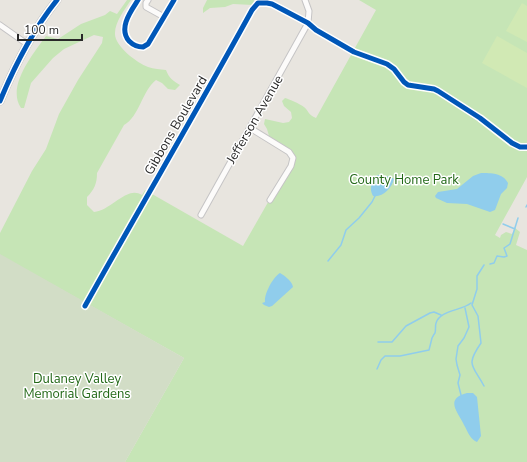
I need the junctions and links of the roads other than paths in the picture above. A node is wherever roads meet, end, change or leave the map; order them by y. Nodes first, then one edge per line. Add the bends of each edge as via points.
1 (57, 0) edge
2 (138, 0) edge
3 (148, 0) edge
4 (173, 0) edge
5 (305, 0) edge
6 (164, 17) junction
7 (308, 23) junction
8 (0, 25) edge
9 (27, 44) junction
10 (0, 101) edge
11 (250, 128) junction
12 (527, 147) edge
13 (270, 200) dead end
14 (201, 215) dead end
15 (85, 306) dead end

1 - 9 street
2 - 6 street via 126,20 125,29 127,39 135,46 146,46
3 - 6 street via 146,7
4 - 6 street
5 - 7 street via 309,11
7 - 11 street, Jefferson Avenue
7 - 12 street, Gibbons Boulevard via 354,52 387,64 408,85 438,91 480,118 512,143
7 - 15 street, Gibbons Boulevard via 267,3 258,3 255,6
8 - 9 street
9 - 10 street
11 - 13 street via 289,152 293,158 291,166
11 - 14 street, Jefferson Avenue

